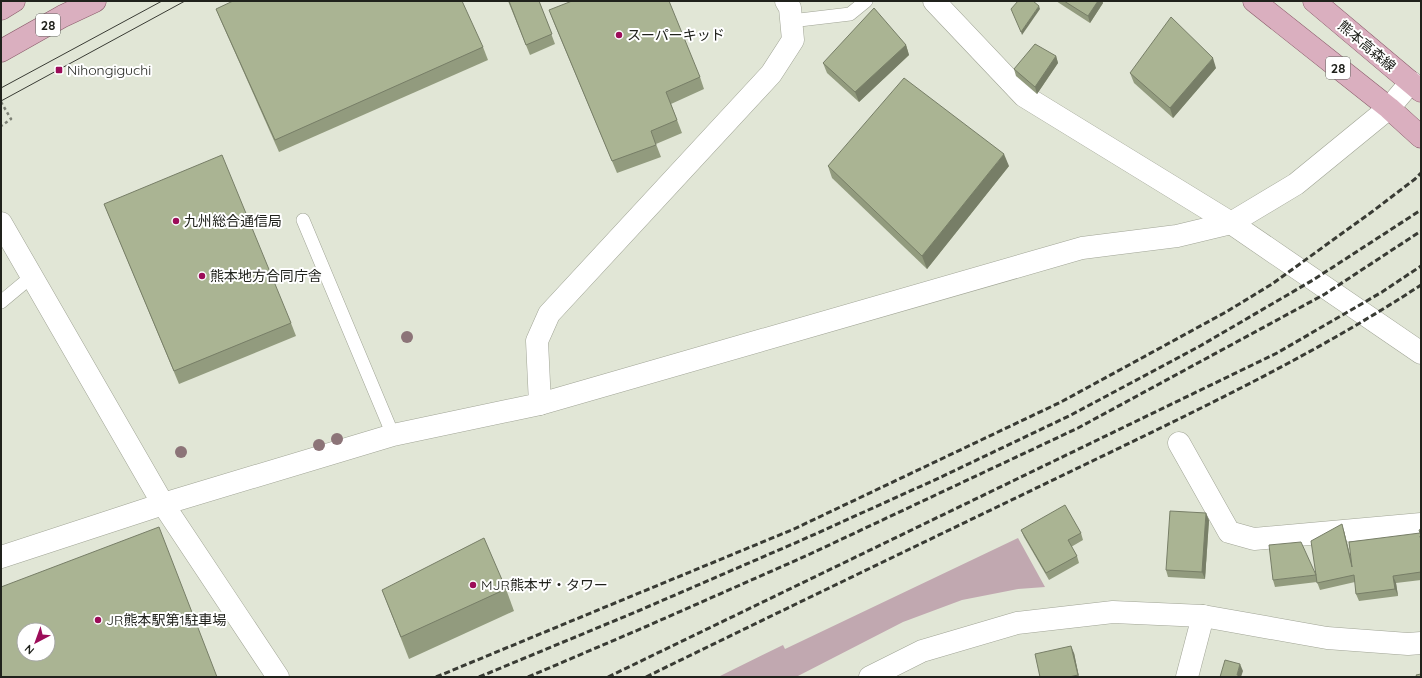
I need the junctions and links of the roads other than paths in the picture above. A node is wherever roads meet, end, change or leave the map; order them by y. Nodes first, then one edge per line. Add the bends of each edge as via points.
1 (14, 1) edge
2 (95, 1) edge
3 (866, 1) edge
4 (934, 1) edge
5 (1254, 1) edge
6 (1314, 1) edge
7 (1, 9) edge
8 (789, 11) edge
9 (1, 51) edge
10 (1418, 82) edge
11 (1389, 108) junction
12 (1421, 137) edge
13 (304, 220) dead end
14 (1231, 223) junction
15 (1, 224) edge
16 (31, 277) junction
17 (1, 302) edge
18 (1421, 353) edge
19 (540, 404) junction
20 (393, 435) junction
21 (1179, 443) dead end
22 (163, 504) junction
23 (1421, 524) edge
24 (1, 557) edge
25 (1203, 616) junction
26 (1421, 643) edge
27 (278, 677) edge
28 (870, 677) edge
29 (1187, 677) edge

1 - 7 main road
2 - 9 main road, 28
3 - 8 lane via 850,14
4 - 14 street via 1024,96
5 - 11 main road, 28
6 - 10 main road, 熊本高森線 / 28
8 - 19 street via 793,40 771,74 549,314 537,341
10 - 11 street
11 - 12 main road, 28
11 - 14 street via 1296,184
13 - 20 lane
14 - 18 street
14 - 19 street via 1177,236 1082,248
15 - 16 street
16 - 17 lane
16 - 22 street
19 - 20 street
20 - 22 street
21 - 23 street via 1228,532 1254,539
22 - 24 street
22 - 27 street
25 - 26 street via 1327,638
25 - 28 street via 1113,612 1017,623 922,651
25 - 29 street

